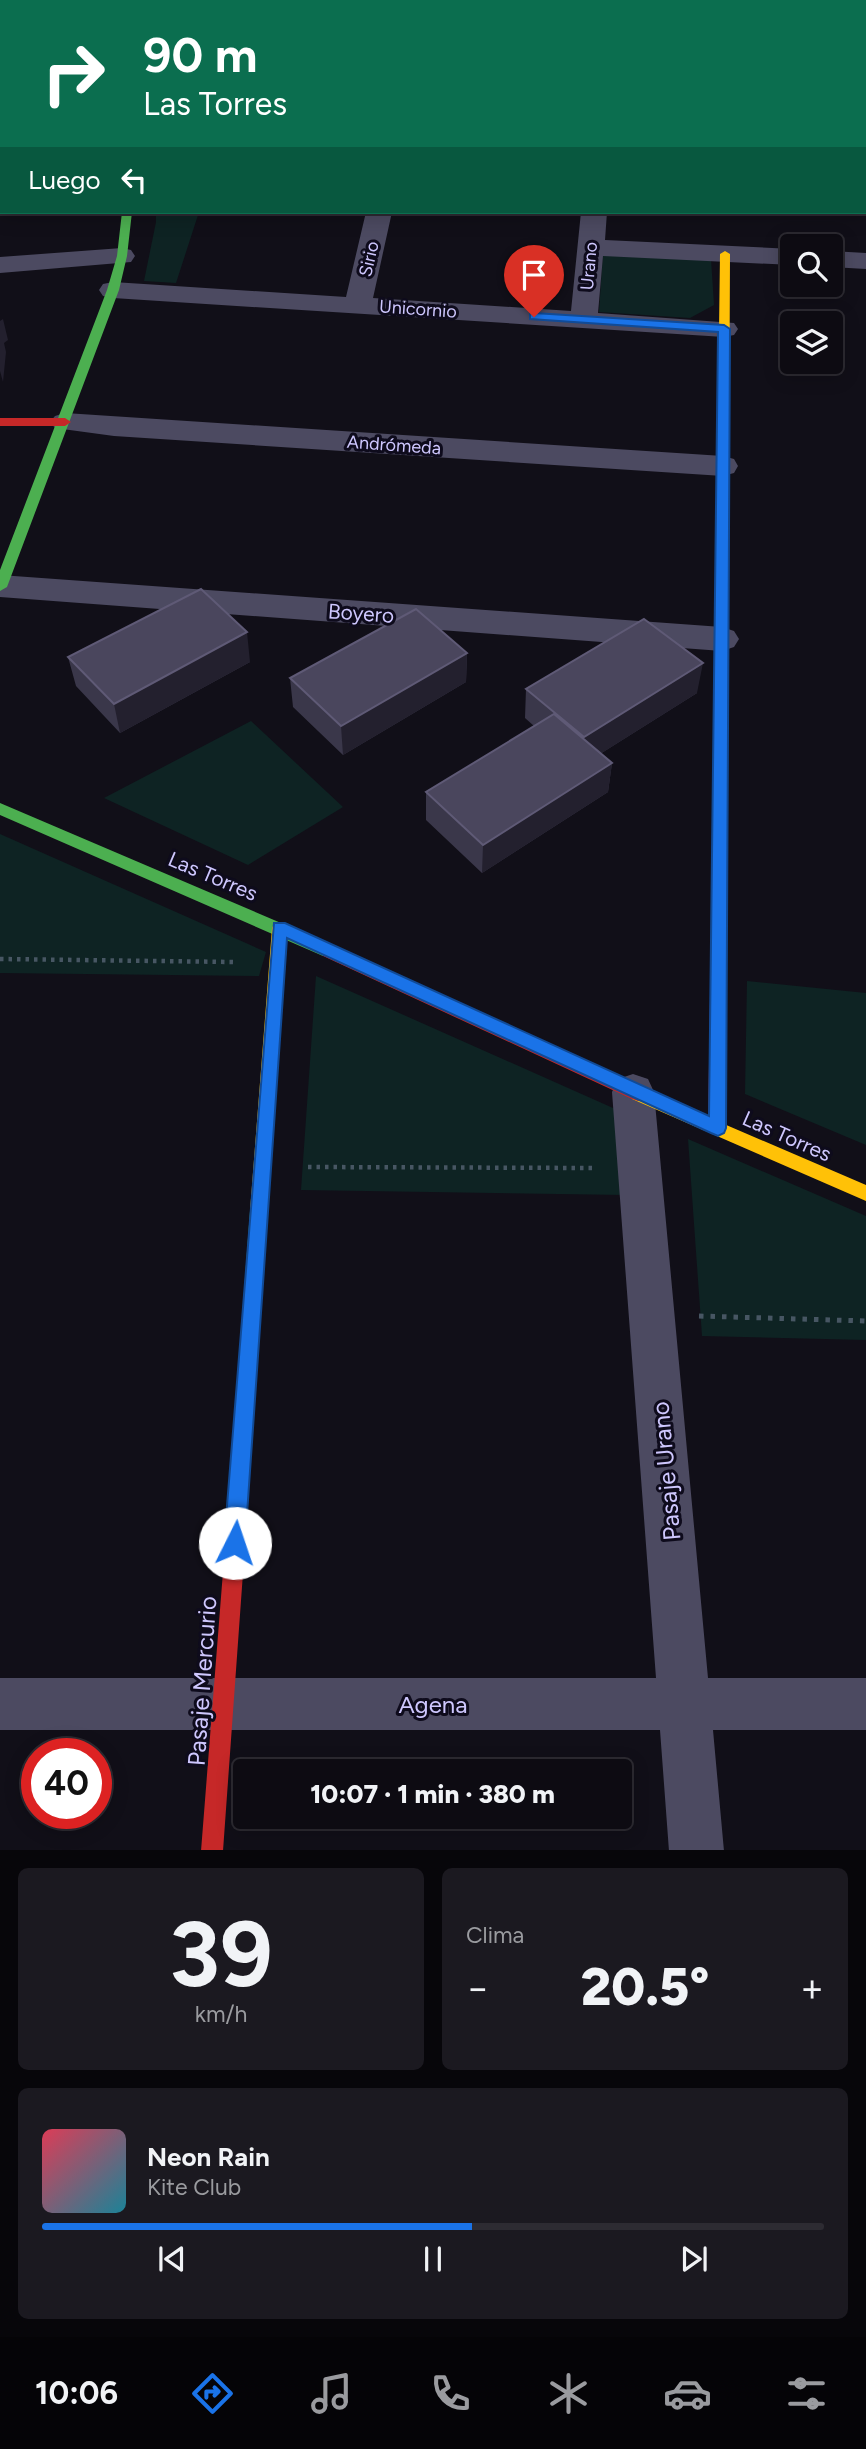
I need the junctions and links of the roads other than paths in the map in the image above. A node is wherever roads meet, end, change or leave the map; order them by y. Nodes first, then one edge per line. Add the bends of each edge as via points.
1 (127, 214) edge
2 (380, 214) edge
3 (594, 214) edge
4 (591, 247) junction
5 (725, 254) junction
6 (122, 256) junction
7 (780, 256) edge
8 (843, 260) edge
9 (866, 261) edge
10 (0, 265) edge
11 (113, 290) junction
12 (358, 305) junction
13 (584, 320) junction
14 (724, 329) junction
15 (0, 422) edge
16 (65, 422) junction
17 (723, 466) junction
18 (0, 587) edge
19 (722, 639) junction
20 (0, 809) edge
21 (280, 928) junction
22 (633, 1092) junction
23 (718, 1128) junction
24 (866, 1193) edge
25 (0, 1704) edge
26 (223, 1704) junction
27 (685, 1704) junction
28 (866, 1704) edge
29 (212, 1850) edge
30 (697, 1850) edge

1 - 6 street
2 - 12 street, Sirio
3 - 4 street, Urano
4 - 5 street
4 - 13 street, Urano
5 - 7 street
5 - 14 street
6 - 10 street
6 - 11 street
8 - 9 street
11 - 12 street, Unicornio
11 - 16 street
12 - 13 street, Unicornio
13 - 14 street, Unicornio
14 - 17 street
15 - 16 street
16 - 17 street, Andrómeda
16 - 18 street
17 - 19 street
18 - 19 street, Boyero
19 - 23 street
20 - 21 street, Las Torres
21 - 22 street, Las Torres
21 - 26 street, Pasaje Mercurio
22 - 23 street, Las Torres
22 - 27 street, Pasaje Urano
23 - 24 street, Las Torres
25 - 26 street, Agena
26 - 27 street, Agena
26 - 29 street, Pasaje Mercurio
27 - 28 street, Agena
27 - 30 street, Pasaje Urano

